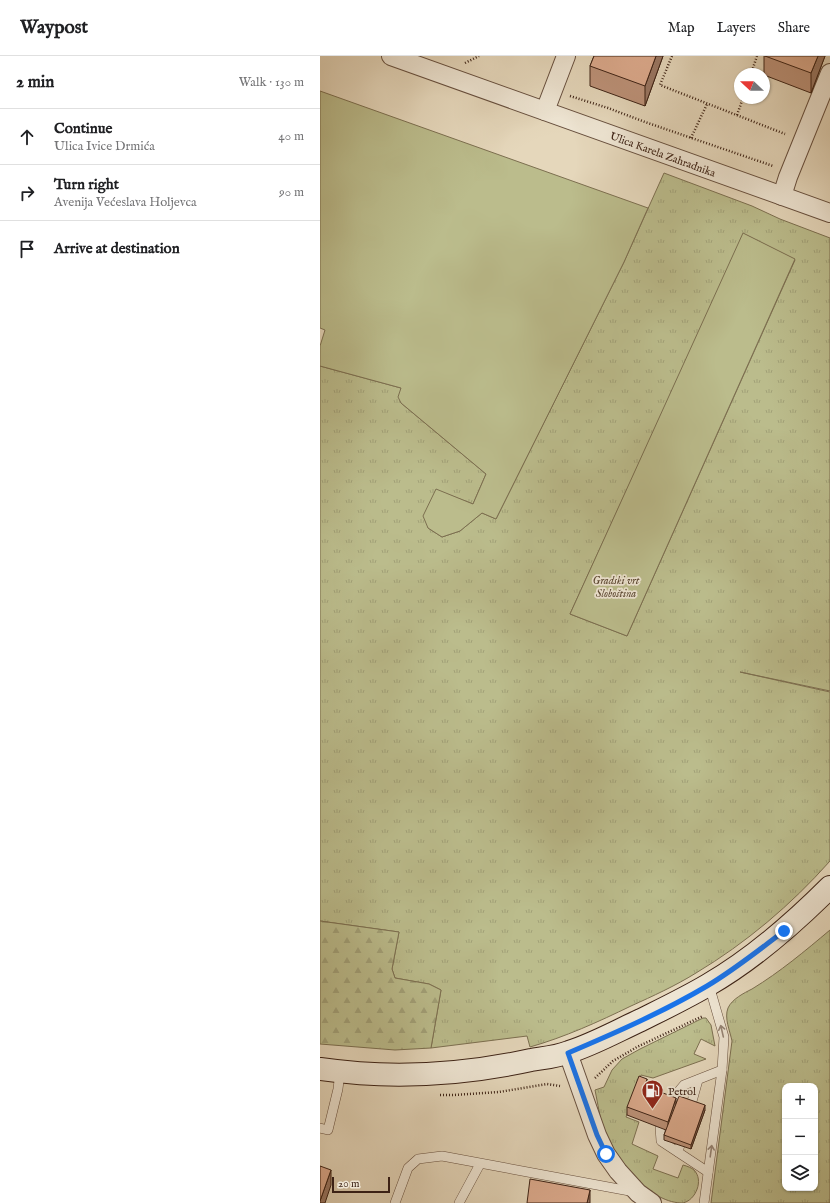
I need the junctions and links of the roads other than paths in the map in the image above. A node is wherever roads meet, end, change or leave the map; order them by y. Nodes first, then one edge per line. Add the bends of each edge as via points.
1 (391, 56) edge
2 (566, 56) edge
3 (830, 73) edge
4 (545, 111) junction
5 (782, 196) junction
6 (830, 213) edge
7 (830, 887) edge
8 (830, 905) edge
9 (790, 925) junction
10 (709, 985) junction
11 (568, 1053) junction
12 (330, 1070) edge
13 (722, 1070) junction
14 (698, 1080) junction
15 (668, 1104) edge
16 (660, 1127) edge
17 (320, 1128) edge
18 (678, 1152) junction
19 (480, 1164) junction
20 (708, 1172) junction
21 (645, 1198) edge
22 (461, 1202) edge
23 (395, 1203) edge
24 (704, 1203) edge

1 - 4 street, Ulica Karela Zahradnika
2 - 4 street
3 - 5 street
4 - 5 street, Ulica Karela Zahradnika
5 - 6 street, Ulica Karela Zahradnika
7 - 9 street
8 - 9 street
9 - 10 street via 748,959
10 - 11 street
13 -> 10 lane via 724,1037
11 - 12 street via 477,1070 396,1074
11 - 21 street via 606,1154 618,1171
12 - 17 lane via 338,1089 328,1130
13 - 14 lane
20 -> 13 lane
14 - 15 lane via 684,1085
14 - 18 lane
16 - 18 lane via 662,1140
18 - 20 lane
19 - 21 lane
19 - 22 lane
19 - 23 lane via 442,1156 418,1159 408,1168
20 - 24 lane

